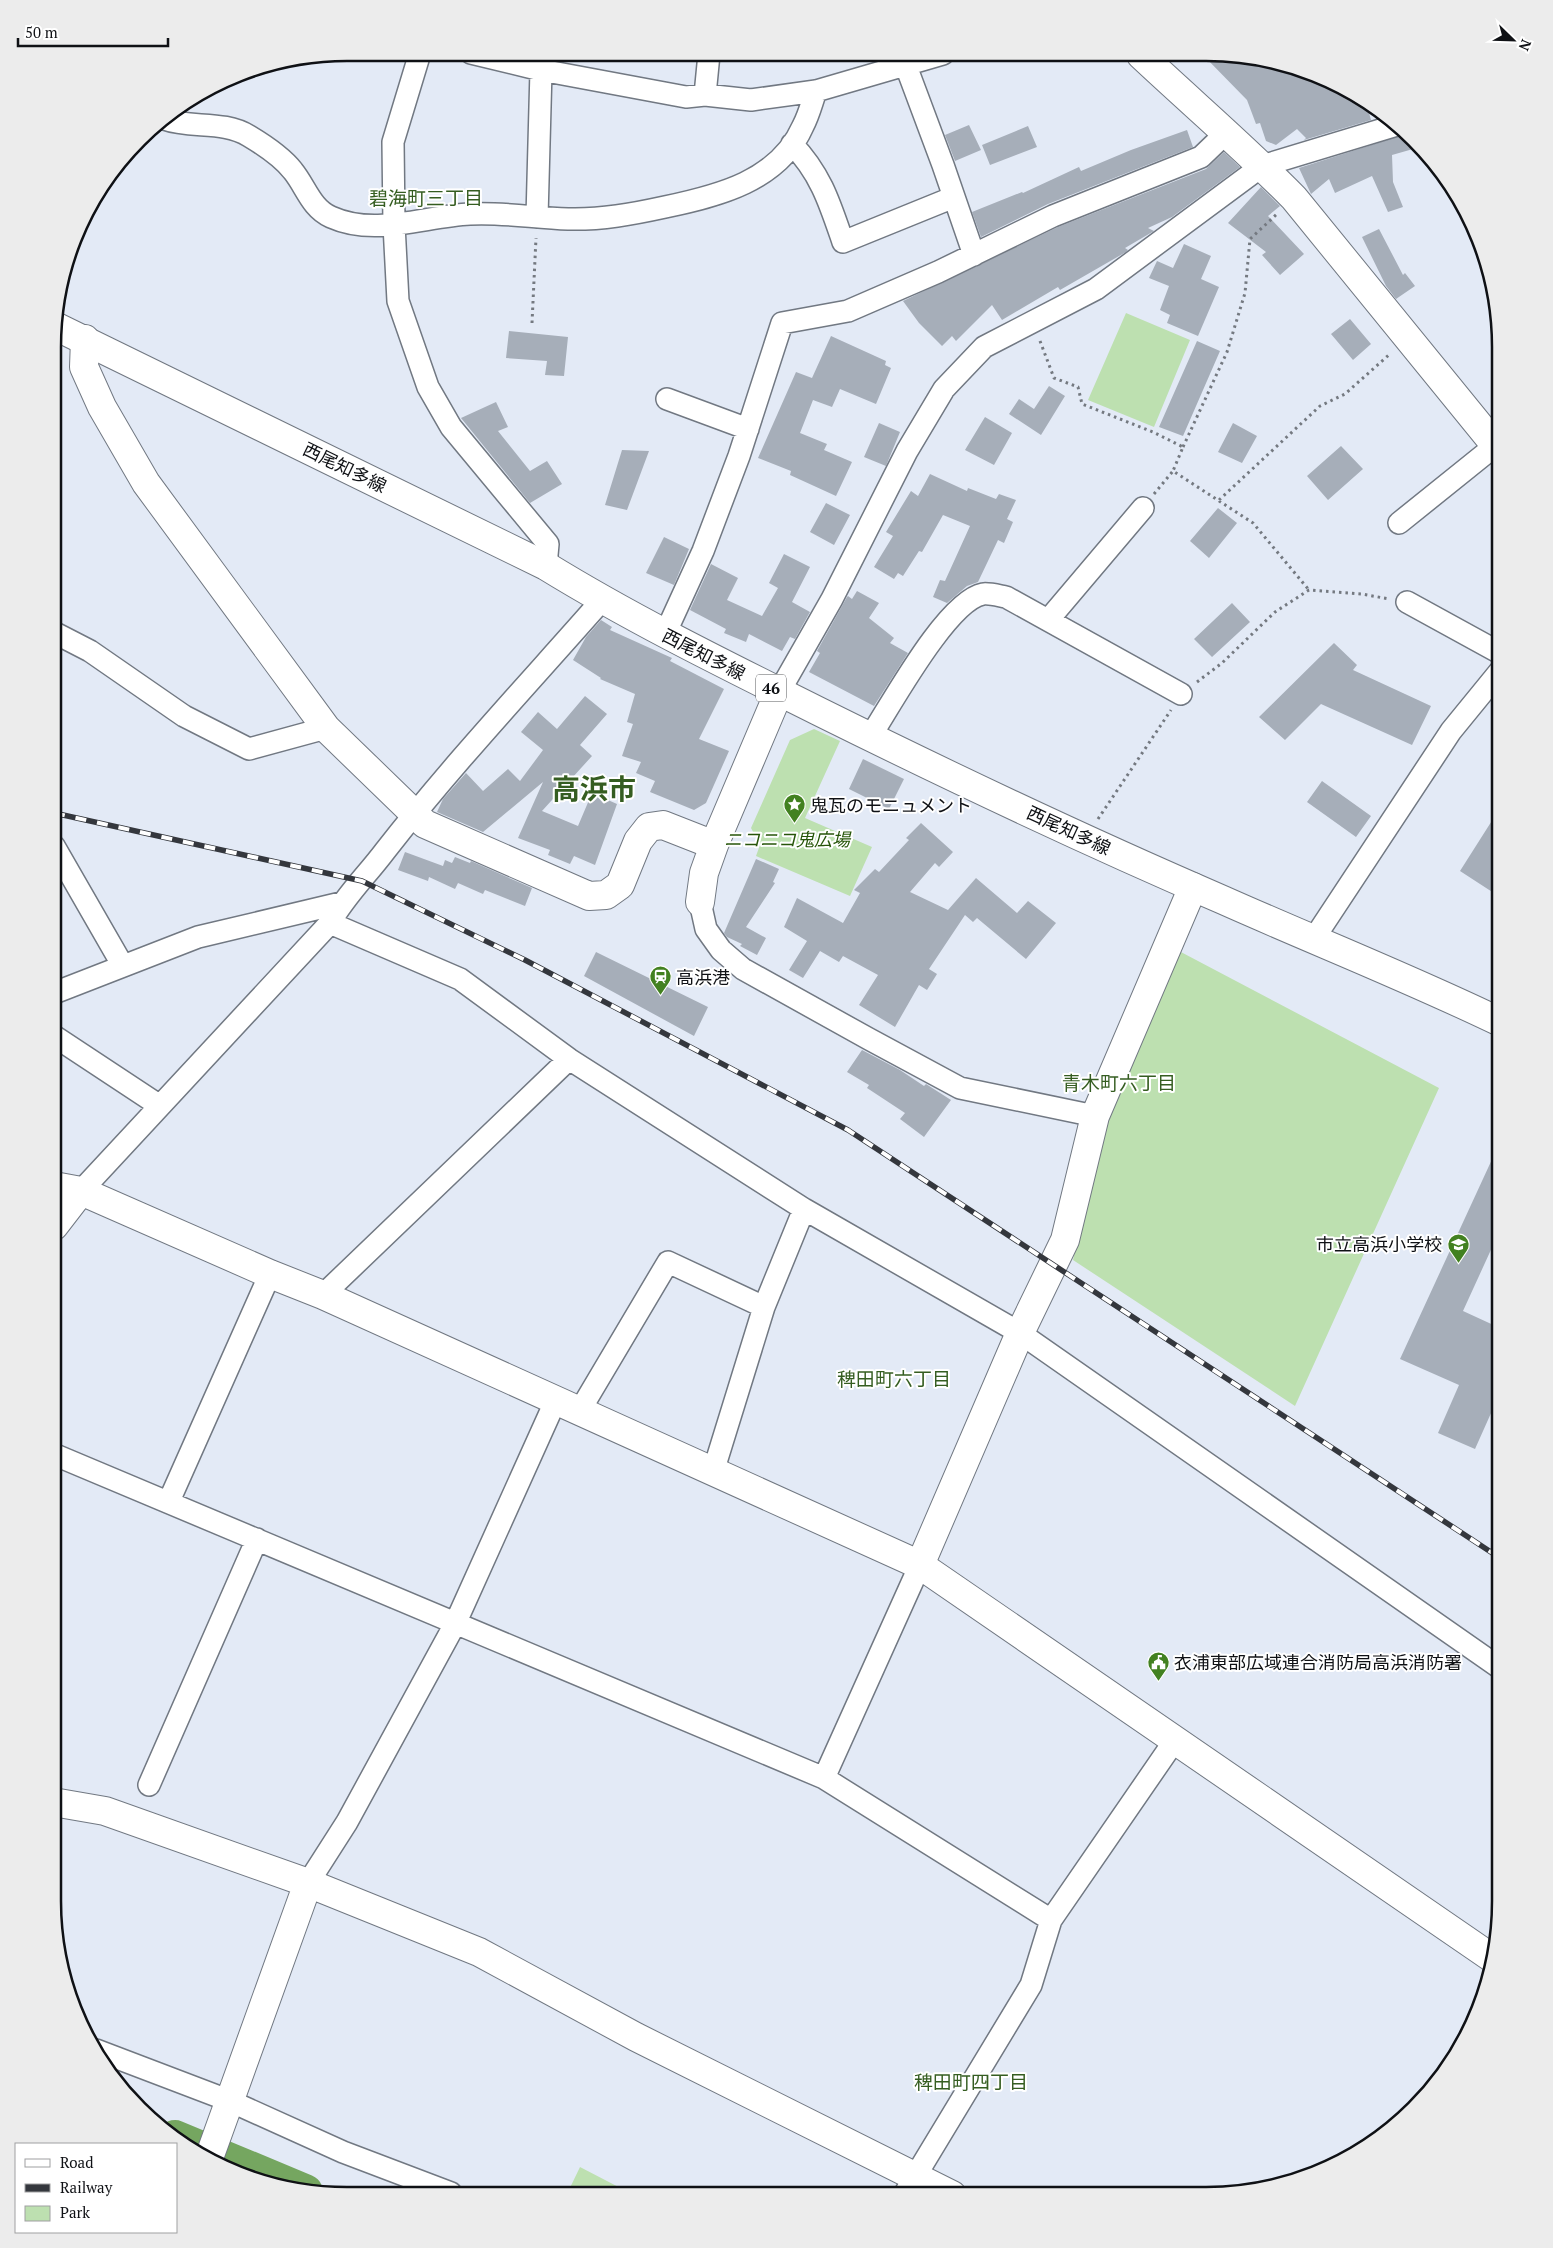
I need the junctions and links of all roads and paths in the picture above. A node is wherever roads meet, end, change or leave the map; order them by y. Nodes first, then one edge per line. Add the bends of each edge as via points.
1 (418, 61) edge
2 (504, 61) edge
3 (708, 61) edge
4 (921, 61) edge
5 (1147, 61) edge
6 (906, 66) junction
7 (541, 70) junction
8 (816, 91) junction
9 (705, 95) junction
10 (173, 120) edge
11 (1389, 128) edge
12 (1225, 134) junction
13 (792, 144) junction
14 (1262, 166) junction
15 (954, 197) junction
16 (1294, 198) junction
17 (537, 217) junction
18 (394, 225) junction
19 (974, 255) junction
20 (532, 323) dead end
21 (62, 329) edge
22 (1038, 335) dead end
23 (1408, 338) junction
24 (85, 339) junction
25 (667, 399) dead end
26 (748, 429) junction
27 (1492, 441) edge
28 (1183, 447) junction
29 (1492, 453) edge
30 (1173, 471) junction
31 (1219, 500) junction
32 (1143, 508) joint
33 (1399, 523) dead end
34 (546, 566) junction
35 (1309, 590) junction
36 (602, 600) junction
37 (1407, 602) joint
38 (1049, 619) junction
39 (665, 634) junction
40 (61, 636) edge
41 (1492, 648) edge
42 (1492, 681) edge
43 (779, 692) junction
44 (1181, 694) junction
45 (326, 728) junction
46 (870, 737) junction
47 (414, 814) junction
48 (1086, 839) junction
49 (714, 845) junction
50 (61, 858) edge
51 (1193, 887) junction
52 (700, 902) joint
53 (341, 903) junction
54 (330, 923) junction
55 (1313, 940) junction
56 (123, 966) junction
57 (61, 990) edge
58 (1492, 1018) edge
59 (61, 1041) edge
60 (569, 1059) junction
61 (160, 1106) junction
62 (1095, 1116) junction
63 (61, 1187) edge
64 (81, 1191) junction
65 (804, 1209) junction
66 (61, 1217) edge
67 (270, 1274) junction
68 (323, 1295) junction
69 (764, 1307) junction
70 (1020, 1332) junction
71 (567, 1407) junction
72 (61, 1457) edge
73 (713, 1472) junction
74 (169, 1501) junction
75 (257, 1539) junction
76 (920, 1565) junction
77 (455, 1624) junction
78 (1492, 1662) edge
79 (1175, 1740) junction
80 (824, 1778) junction
81 (149, 1785) dead end
82 (61, 1803) edge
83 (308, 1883) junction
84 (1051, 1920) junction
85 (1487, 1951) edge
86 (105, 2054) edge
87 (230, 2101) junction
88 (211, 2152) edge
89 (909, 2185) edge
90 (435, 2187) edge

1 - 18 street via 394,142
2 - 7 street
3 - 9 street
4 - 6 street
5 - 12 street
6 - 8 street
6 - 15 street
7 - 9 street via 686,96
7 - 17 street
8 - 9 street via 751,100
8 - 13 street via 803,127
10 - 18 street via 241,132 292,169 306,194 331,217 361,224
11 - 14 street
12 - 14 street
12 - 19 street via 1201,157 1053,216
13 - 15 street via 808,160 824,189 843,242
13 - 17 street via 757,177 712,197 606,218
14 - 16 street
14 - 43 street via 1096,288 984,347 944,389 907,450 832,599
15 - 19 street
16 - 23 street
16 - 28 path via 1250,239 1245,293 1227,352
17 - 18 street via 468,214
17 - 20 path
18 - 34 street via 398,301 428,388 451,427 548,544
19 - 26 street via 848,311 782,323
21 - 24 street, 西尾知多線 / 46
22 - 28 path via 1054,378 1078,387 1082,404
23 - 27 street
23 - 31 path via 1345,394 1320,406
24 - 34 street, 西尾知多線 / 46
24 - 45 street via 84,367 102,408 146,483
25 - 26 street
26 - 39 street via 702,551
28 - 30 path
29 - 33 street
30 - 31 path
30 - 32 path
31 - 35 path via 1253,523
32 - 38 street
34 - 36 street, 西尾知多線 / 46
35 - 37 path
35 - 44 path via 1275,612 1222,663
36 - 39 street, 西尾知多線 / 46
36 - 47 street
37 - 41 street
38 - 44 street
38 - 46 street via 1006,597 984,594 962,605 941,627
39 - 43 street, 西尾知多線 / 46
40 - 45 street via 90,650 184,716 249,749
42 - 55 street via 1452,731
43 - 46 street, 西尾知多線 / 46
43 - 49 street
44 - 48 path
45 - 47 street
46 - 48 street, 西尾知多線 / 46
47 - 49 street via 425,824 589,896 606,896 620,885 638,841 649,827 663,825
47 - 53 street
48 - 51 street, 西尾知多線 / 46
49 - 52 street via 704,873
50 - 56 street
51 - 55 street, 西尾知多線 / 46
51 - 62 street
52 - 62 street via 706,929 722,950 743,969 869,1039 960,1088
53 - 54 street
53 - 56 street via 198,937
54 - 60 street via 460,979
54 - 61 street
55 - 58 street, 西尾知多線 / 46
56 - 57 street
59 - 61 street
60 - 65 street
60 - 68 street
61 - 64 street
62 - 70 street via 1065,1240
63 - 64 street
64 - 66 street
64 - 67 street
65 - 69 street
65 - 70 street
67 - 68 street
67 - 74 street
68 - 71 street
69 - 71 street via 668,1262
69 - 73 street
70 - 76 street
70 - 78 street
71 - 73 street
71 - 77 street
72 - 74 street
73 - 76 street
74 - 75 street
75 - 77 street
75 - 81 street
76 - 79 street
76 - 80 street
77 - 80 street
77 - 83 street via 347,1822
79 - 84 street
79 - 85 street
80 - 84 street
82 - 83 street via 105,1811
83 - 87 street
83 - 89 street via 479,1952
84 - 89 street via 1031,1985
86 - 87 street
87 - 88 street
87 - 90 street via 343,2152

